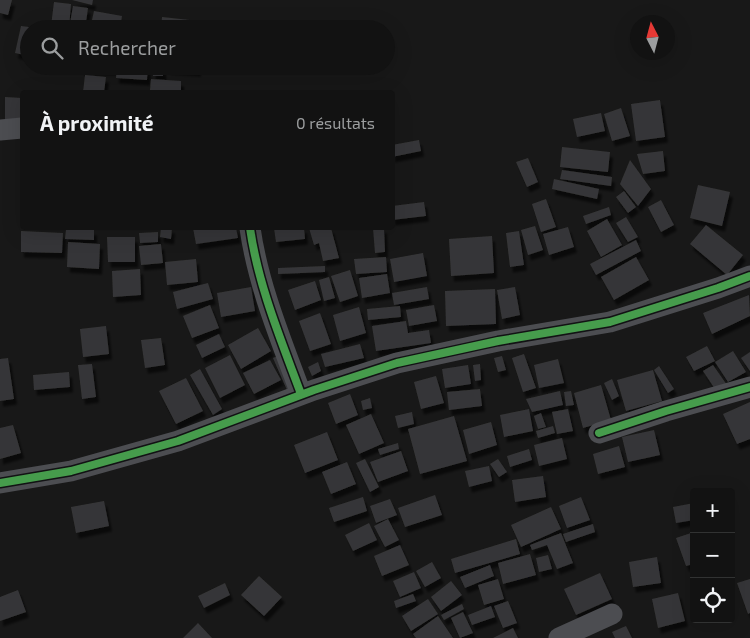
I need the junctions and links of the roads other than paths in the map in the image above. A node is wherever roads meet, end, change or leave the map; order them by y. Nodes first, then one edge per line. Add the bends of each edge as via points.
1 (20, 128) edge
2 (0, 130) edge
3 (250, 230) edge
4 (750, 276) edge
5 (750, 386) edge
6 (301, 394) junction
7 (599, 433) dead end
8 (0, 483) edge
9 (612, 614) dead end
10 (559, 638) edge

1 - 2 street
3 - 6 street via 273,317
4 - 6 street via 610,322 498,340 397,363
5 - 7 street
6 - 8 street via 178,441 71,471
9 - 10 street

